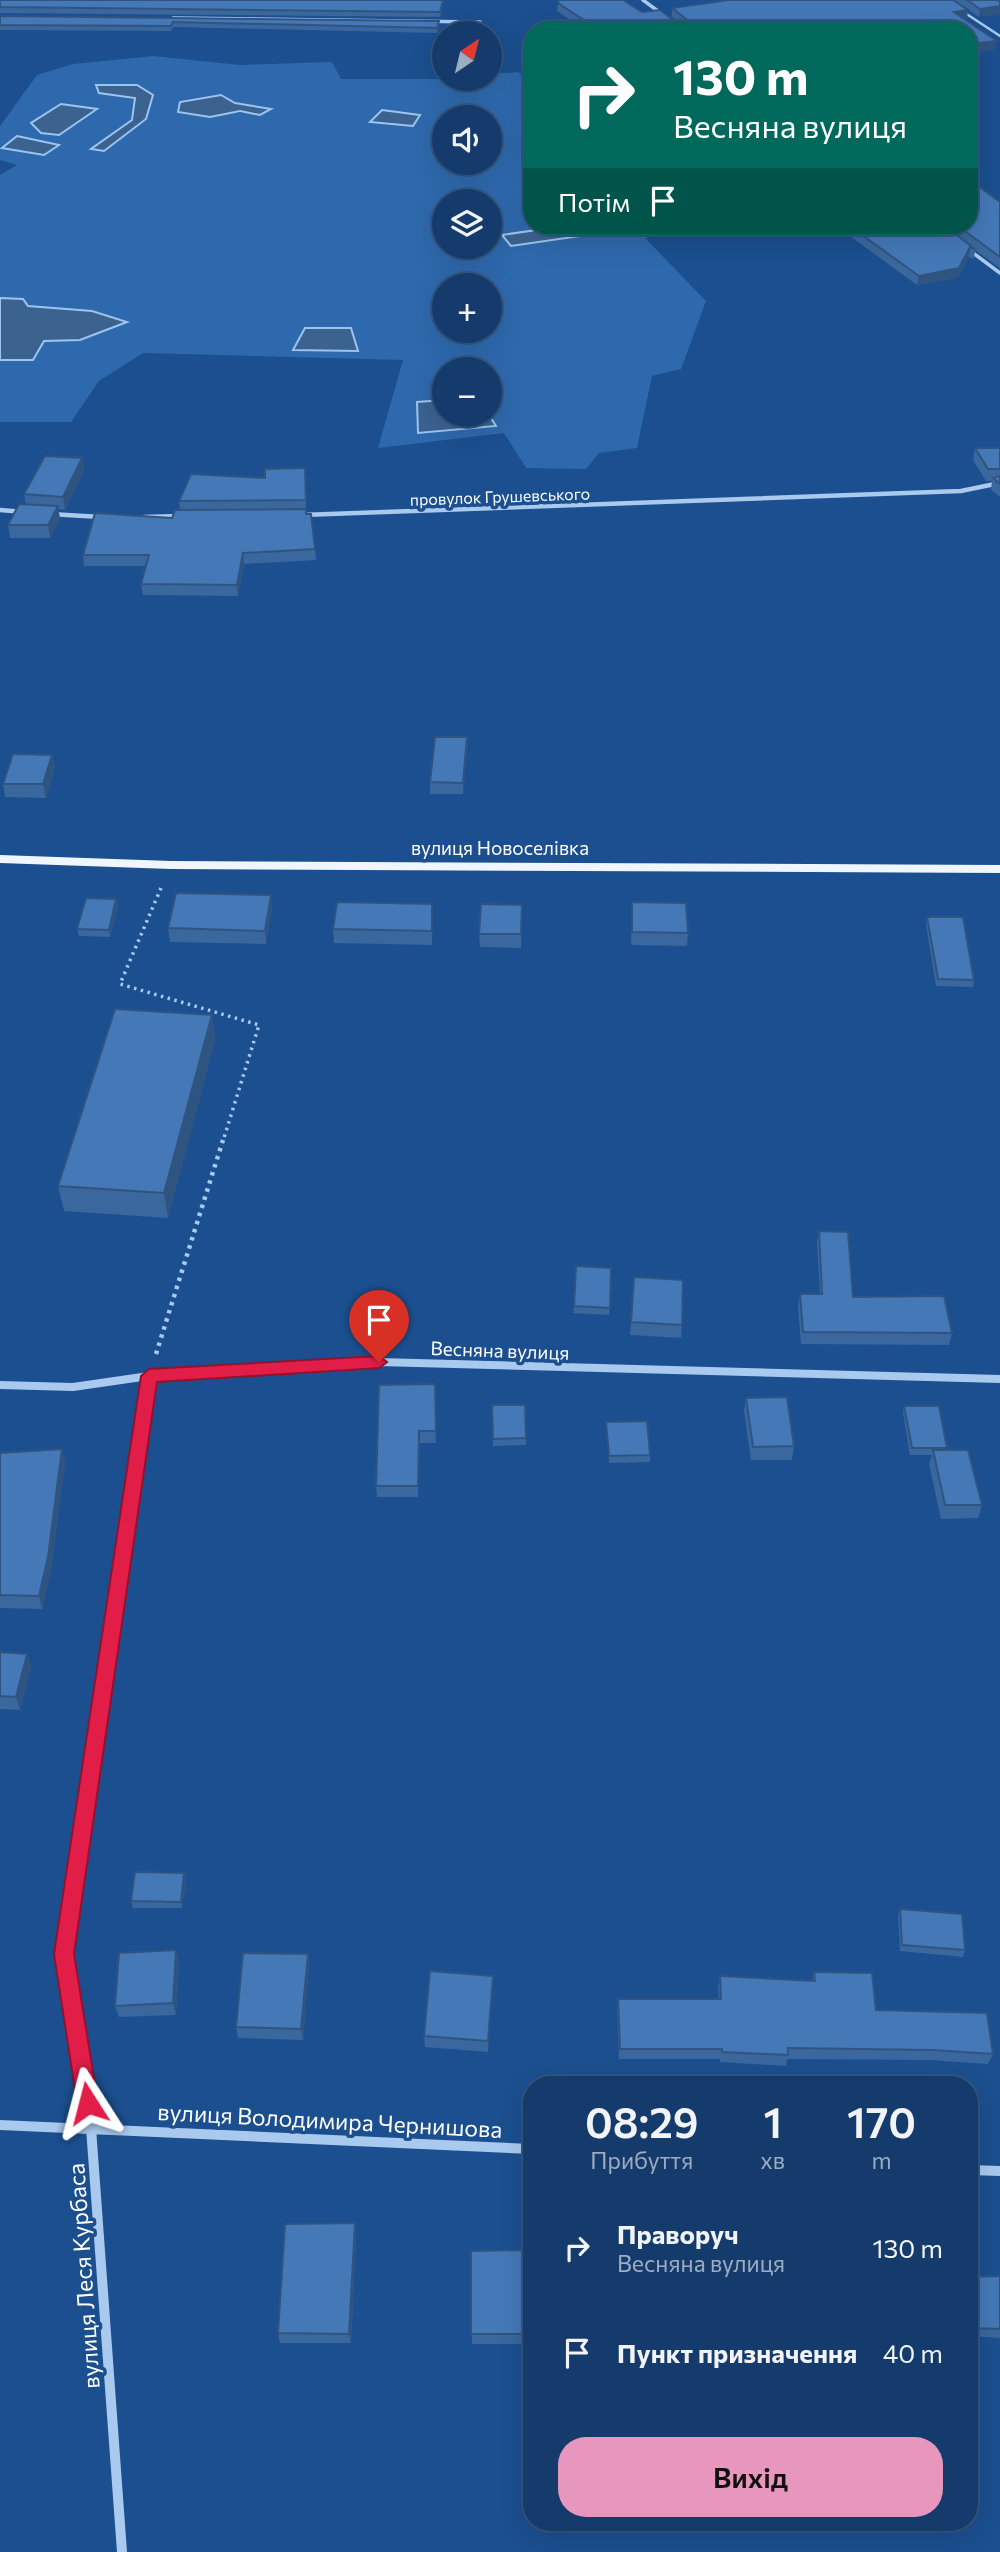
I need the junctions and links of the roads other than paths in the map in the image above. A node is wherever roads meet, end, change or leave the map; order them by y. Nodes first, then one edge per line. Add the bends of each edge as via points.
1 (643, 0) edge
2 (957, 7) edge
3 (662, 15) edge
4 (163, 18) edge
5 (432, 21) edge
6 (978, 21) edge
7 (978, 21) edge
8 (1000, 36) edge
9 (969, 249) edge
10 (1000, 273) edge
11 (1000, 483) edge
12 (0, 510) edge
13 (26, 512) edge
14 (39, 513) edge
15 (298, 515) edge
16 (187, 516) edge
17 (104, 517) edge
18 (131, 517) edge
19 (0, 859) edge
20 (1000, 869) edge
21 (149, 1376) junction
22 (1000, 1380) edge
23 (0, 1385) edge
24 (0, 2125) edge
25 (91, 2128) junction
26 (523, 2149) edge
27 (978, 2170) edge
28 (1000, 2171) edge
29 (122, 2552) edge

1 - 3 street
2 - 7 lane
4 - 5 street
6 - 8 lane
9 - 10 street
11 - 15 street, провулок Грушевського via 961,491
12 - 13 street
14 - 17 street
16 - 18 street
19 - 20 main road, вулиця Новоселівка via 171,865
21 - 22 street, Весняна вулиця via 379,1362
21 - 23 street, Весняна вулиця via 73,1387
21 - 25 street, вулиця Леся Курбаса via 64,1954
24 - 25 street, вулиця Володимира Чернишова
25 - 26 street, вулиця Володимира Чернишова
25 - 29 street, вулиця Леся Курбаса
27 - 28 street

